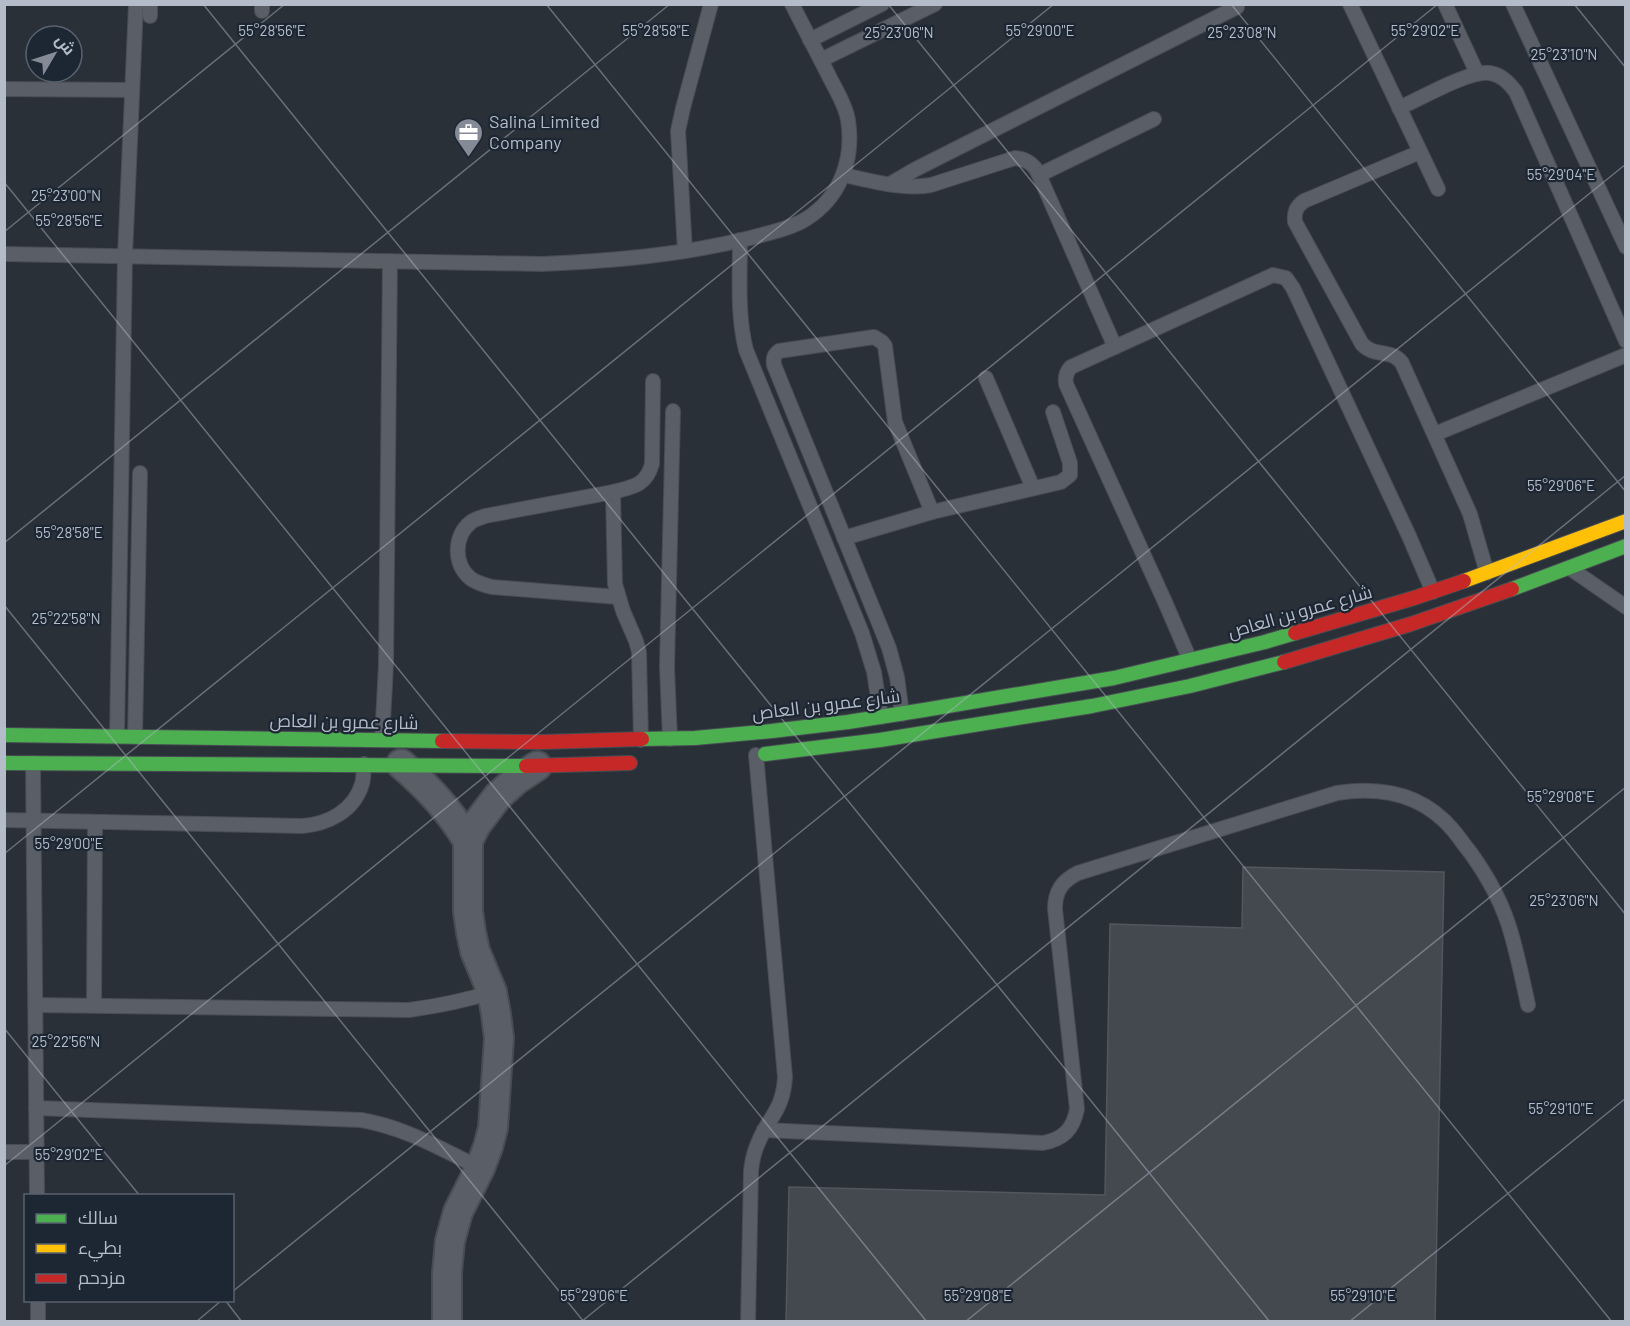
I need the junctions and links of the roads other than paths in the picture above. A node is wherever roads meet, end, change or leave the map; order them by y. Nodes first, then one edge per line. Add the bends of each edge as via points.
1 (136, 4) edge
2 (711, 4) edge
3 (792, 4) edge
4 (882, 4) edge
5 (935, 4) edge
6 (1350, 4) edge
7 (1445, 4) edge
8 (1513, 4) edge
9 (1237, 7) dead end
10 (810, 40) junction
11 (821, 60) junction
12 (1477, 73) junction
13 (4, 89) edge
14 (132, 90) junction
15 (1399, 108) junction
16 (1154, 119) dead end
17 (1420, 152) junction
18 (843, 175) junction
19 (1039, 175) junction
20 (890, 184) junction
21 (1438, 189) dead end
22 (740, 240) junction
23 (1626, 247) edge
24 (685, 251) junction
25 (4, 254) edge
26 (124, 256) junction
27 (390, 261) junction
28 (1626, 341) edge
29 (1115, 346) junction
30 (1626, 355) edge
31 (986, 378) dead end
32 (653, 381) dead end
33 (673, 411) dead end
34 (1053, 412) dead end
35 (1435, 434) junction
36 (140, 474) dead end
37 (1033, 488) junction
38 (613, 492) junction
39 (932, 512) junction
40 (1626, 521) edge
41 (844, 538) junction
42 (1626, 546) edge
43 (1570, 568) junction
44 (1487, 573) junction
45 (1432, 592) junction
46 (618, 597) junction
47 (1626, 607) edge
48 (1190, 661) junction
49 (902, 714) junction
50 (881, 717) junction
51 (4, 735) edge
52 (117, 736) junction
53 (135, 737) junction
54 (670, 739) junction
55 (382, 740) junction
56 (640, 740) junction
57 (750, 755) joint
58 (4, 763) edge
59 (33, 763) junction
60 (641, 763) dead end
61 (364, 764) junction
62 (401, 764) junction
63 (537, 766) junction
64 (4, 820) edge
65 (33, 821) junction
66 (95, 822) junction
67 (468, 841) junction
68 (492, 992) junction
69 (35, 1005) junction
70 (94, 1005) junction
71 (1528, 1005) dead end
72 (36, 1108) junction
73 (764, 1130) junction
74 (4, 1152) edge
75 (37, 1152) junction
76 (480, 1168) junction
77 (37, 1194) edge
78 (38, 1302) edge
79 (38, 1322) edge
80 (447, 1322) edge
81 (748, 1322) edge

1 - 14 lane
2 - 24 lane via 678,131
3 - 10 lane
4 - 10 lane
5 - 11 lane
6 - 15 lane
7 - 12 lane
8 - 23 lane
9 - 20 lane
10 - 11 lane
11 - 18 lane via 848,117 850,147
12 - 15 lane
12 - 28 lane via 1500,77 1516,92
13 - 14 lane
14 - 26 lane
15 - 17 lane
16 - 19 lane
17 - 21 lane
17 - 35 lane via 1304,201 1294,216 1362,344 1371,351 1398,358
18 - 20 lane
18 - 22 lane via 828,200 806,219 779,231
19 - 20 lane via 1029,162 1015,158 931,185
19 - 29 lane
22 - 24 lane
22 - 50 lane via 741,321 746,350 862,633 874,672
24 - 27 lane via 542,264
25 - 26 lane
26 - 27 lane
26 - 52 lane
27 - 55 lane
29 - 45 lane via 1266,277 1286,278 1299,298
29 - 48 lane via 1071,367 1066,384
30 - 35 lane
31 - 37 lane
32 - 38 lane via 650,472 639,484
33 - 54 lane via 667,667
34 - 37 lane via 1070,463 1070,475 1061,482
35 - 44 lane via 1470,514
36 - 53 lane
37 - 39 lane
38 - 46 lane
38 - 46 lane via 479,518 459,538 458,558 462,569 481,585
39 - 41 lane
39 - 41 lane via 895,422 882,342 874,337 779,351 774,365
40 - 44 main road, شارع عمرو بن العاص
41 - 49 lane via 889,648
42 - 43 main road
43 - 47 lane
43 - 57 main road via 1419,622 1189,686 899,738
44 - 45 main road, شارع عمرو بن العاص
45 - 48 main road, شارع عمرو بن العاص
46 - 56 lane via 639,652
48 - 49 main road, شارع عمرو بن العاص
49 - 50 main road, شارع عمرو بن العاص
50 - 54 main road, شارع عمرو بن العاص
51 - 52 main road, شارع عمرو بن العاص
52 - 53 main road, شارع عمرو بن العاص
53 - 55 main road, شارع عمرو بن العاص
54 - 56 main road, شارع عمرو بن العاص
55 - 56 main road, شارع عمرو بن العاص
57 - 73 lane via 785,1077 782,1100
58 - 59 main road
59 - 61 main road
59 - 65 lane
60 - 63 main road
61 - 62 main road
61 - 66 lane via 362,784 354,799 332,819 317,825
62 - 63 main road
62 - 67 street via 438,798
63 - 67 street via 498,796
64 - 65 lane
65 - 66 lane
65 - 69 lane
66 - 70 lane
67 - 68 street via 471,932
68 - 70 lane via 465,1001 409,1010
68 - 76 street via 499,1038 493,1128
69 - 70 lane
69 - 72 lane
71 - 73 lane via 1511,933 1494,888 1453,829 1419,803 1400,795 1379,790 1337,793 1078,873 1063,883 1055,909 1077,1109 1075,1120 1062,1136 1043,1143
72 - 75 lane
72 - 76 lane via 361,1120 398,1129
73 - 81 lane via 751,1171
74 - 75 lane
75 - 77 lane
76 - 80 street via 458,1212 450,1241
78 - 79 lane

